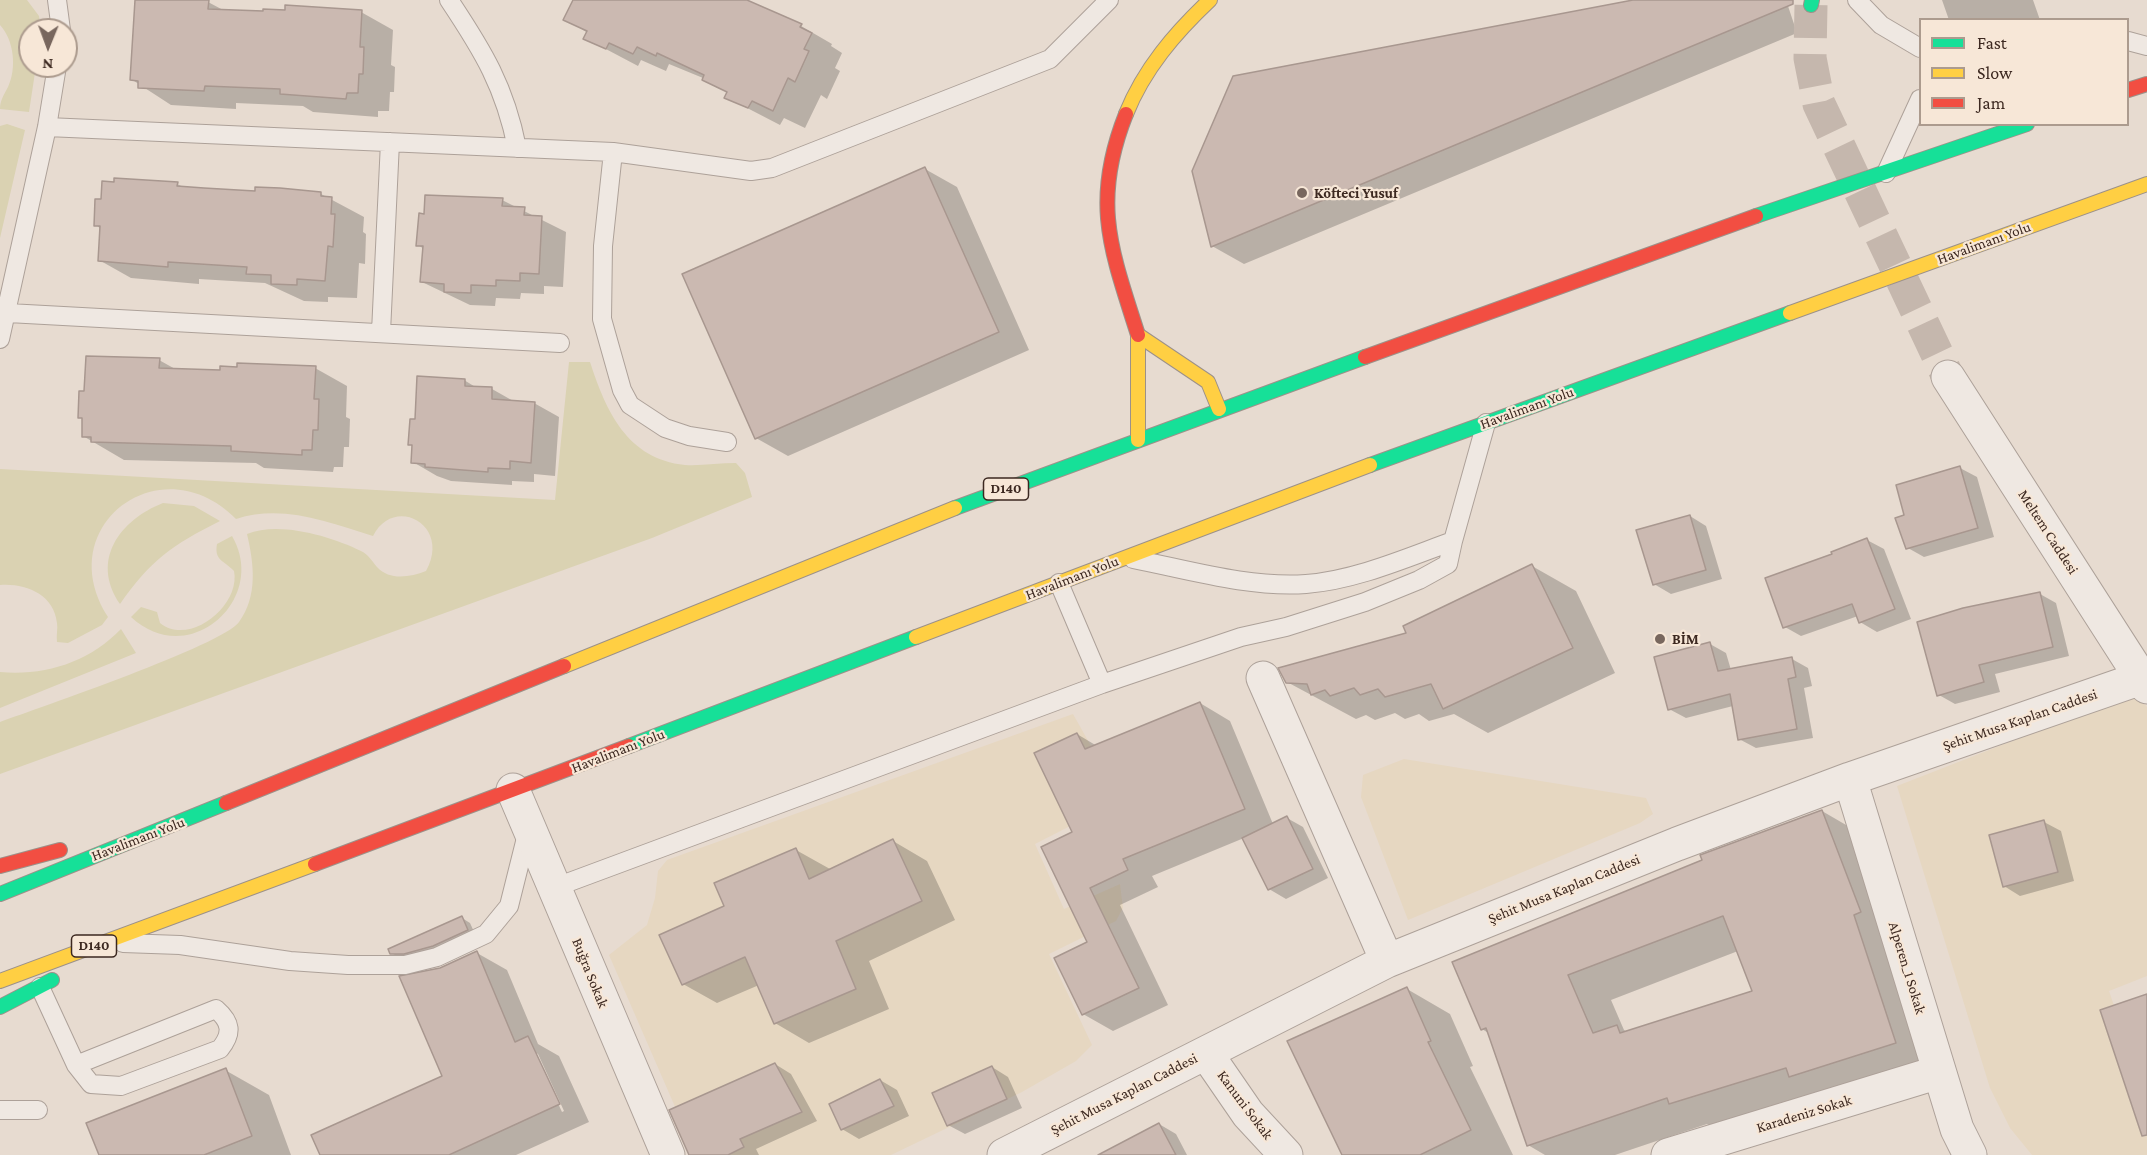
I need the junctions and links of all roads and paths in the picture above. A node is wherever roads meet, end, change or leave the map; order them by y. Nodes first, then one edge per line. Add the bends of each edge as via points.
1 (57, 0) edge
2 (449, 0) edge
3 (1110, 0) edge
4 (1210, 0) edge
5 (1857, 0) edge
6 (59, 18) edge
7 (2129, 41) edge
8 (2147, 46) edge
9 (1919, 47) edge
10 (55, 78) edge
11 (2147, 84) edge
12 (2129, 89) edge
13 (1919, 101) edge
14 (2021, 126) edge
15 (47, 127) junction
16 (390, 142) junction
17 (517, 148) junction
18 (613, 152) junction
19 (1886, 173) junction
20 (2147, 184) edge
21 (8, 313) junction
22 (381, 332) junction
23 (1138, 335) junction
24 (0, 336) edge
25 (560, 343) dead end
26 (1948, 377) tunnel mouth
27 (1219, 409) junction
28 (1486, 423) junction
29 (1138, 440) junction
30 (727, 442) dead end
31 (1453, 541) junction
32 (1125, 558) junction
33 (1059, 583) junction
34 (1263, 678) dead end
35 (2145, 680) edge
36 (1102, 684) junction
37 (1850, 779) junction
38 (513, 790) junction
39 (213, 810) junction
40 (530, 825) junction
41 (0, 866) edge
42 (556, 887) junction
43 (0, 894) edge
44 (188, 911) junction
45 (121, 943) junction
46 (1387, 961) junction
47 (0, 981) edge
48 (40, 987) junction
49 (0, 1007) edge
50 (1206, 1053) junction
51 (76, 1065) junction
52 (1939, 1072) junction
53 (0, 1110) edge
54 (38, 1110) dead end
55 (668, 1155) edge
56 (1004, 1155) edge
57 (1286, 1155) edge
58 (1668, 1155) edge
59 (1970, 1155) edge

1 - 6 lane
2 - 17 lane via 501,87
3 - 18 lane via 1050,59 772,168 751,171
4 - 23 main road via 1188,19 1139,87 1108,161 1108,235
5 - 9 lane via 1881,25
7 - 8 lane
10 - 15 lane
11 - 12 main road
13 - 19 lane
14 - 19 main road, Havalimanı Yolu / D140
15 - 16 lane
15 - 21 lane
16 - 17 lane
16 - 22 lane
17 - 18 lane
18 - 30 lane via 603,246 602,319 622,390 630,405 665,428
19 - 27 main road, Havalimanı Yolu / D140 via 1701,235
20 - 28 main road, Havalimanı Yolu / D140
21 - 22 lane
21 - 24 lane
22 - 25 lane
23 - 27 main road via 1208,382
23 - 29 main road
26 - 35 street, Meltem Caddesi
27 - 29 main road, Havalimanı Yolu / D140
28 - 31 lane
28 - 32 main road, Havalimanı Yolu / D140
29 - 39 main road, Havalimanı Yolu / D140 via 1011,486
31 - 32 lane via 1340,578 1296,584 1257,582
31 - 36 lane via 1448,564 1376,598 1286,627 1242,636
32 - 33 main road, Havalimanı Yolu / D140
33 - 36 lane
33 - 38 main road, Havalimanı Yolu / D140
34 - 46 street
35 - 37 street, Şehit Musa Kaplan Caddesi
36 - 42 lane
37 - 46 street, Şehit Musa Kaplan Caddesi
37 - 52 street, Alperen_1 Sokak
38 - 40 street, Buğra Sokak
38 - 44 main road, Havalimanı Yolu / D140
39 - 41 main road
39 - 43 main road, Havalimanı Yolu / D140
40 - 42 street, Buğra Sokak
40 - 45 lane via 509,906 486,934 437,957 405,965 348,965 180,945
42 - 55 street, Buğra Sokak
44 - 45 main road
44 - 47 main road, Havalimanı Yolu / D140
45 - 48 main road
46 - 50 street, Şehit Musa Kaplan Caddesi
48 - 49 main road
48 - 51 lane
50 - 56 street, Şehit Musa Kaplan Caddesi
50 - 57 street, Kanuni Sokak via 1248,1114
51 - 51 lane via 216,1009 230,1027 230,1038 220,1048 121,1086 91,1084
52 - 58 street, Karadeniz Sokak
52 - 59 street, Alperen_1 Sokak via 1957,1129
53 - 54 lane

